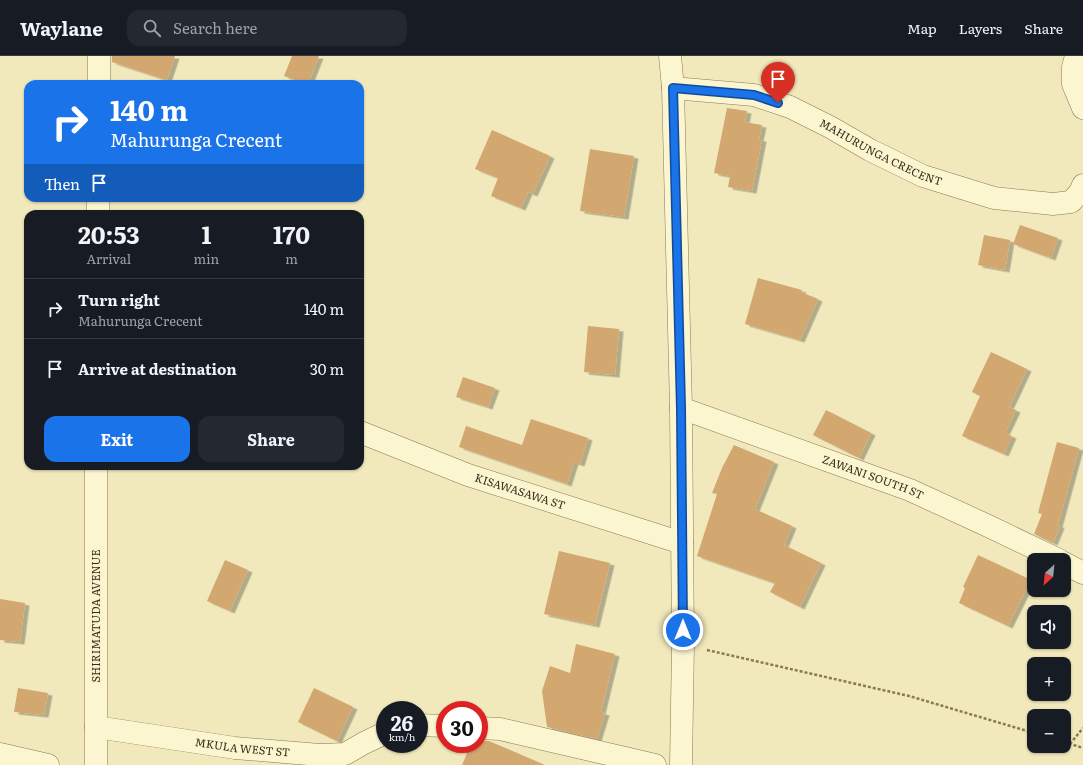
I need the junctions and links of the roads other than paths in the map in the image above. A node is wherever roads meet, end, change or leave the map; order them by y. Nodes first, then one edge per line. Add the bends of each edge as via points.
1 (99, 56) edge
2 (670, 56) edge
3 (1076, 56) edge
4 (99, 80) edge
5 (673, 88) junction
6 (1083, 108) edge
7 (1083, 185) edge
8 (681, 408) junction
9 (364, 434) edge
10 (96, 470) edge
11 (682, 543) junction
12 (1044, 553) edge
13 (1071, 567) edge
14 (1083, 573) edge
15 (96, 727) junction
16 (488, 728) edge
17 (376, 737) edge
18 (0, 754) edge
19 (48, 765) edge
20 (96, 765) edge
21 (655, 765) edge
22 (681, 765) edge

1 - 4 street
2 - 5 street
3 - 6 street via 1073,84
5 - 7 street, MAHURUNGA CRECENT via 754,95 790,107 922,176 994,198 1053,204 1071,202
5 - 8 street
8 - 11 street
8 - 12 street, ZAWANI SOUTH ST via 910,490
9 - 11 street, KISAWASAWA ST via 468,475
10 - 15 street, SHIRIMATUDA AVENUE
11 - 22 street
13 - 14 street
15 - 17 street, MKULA WEST ST via 235,748 320,755 345,754
15 - 20 street, SHIRIMATUDA AVENUE
16 - 21 street via 500,729
18 - 19 street

